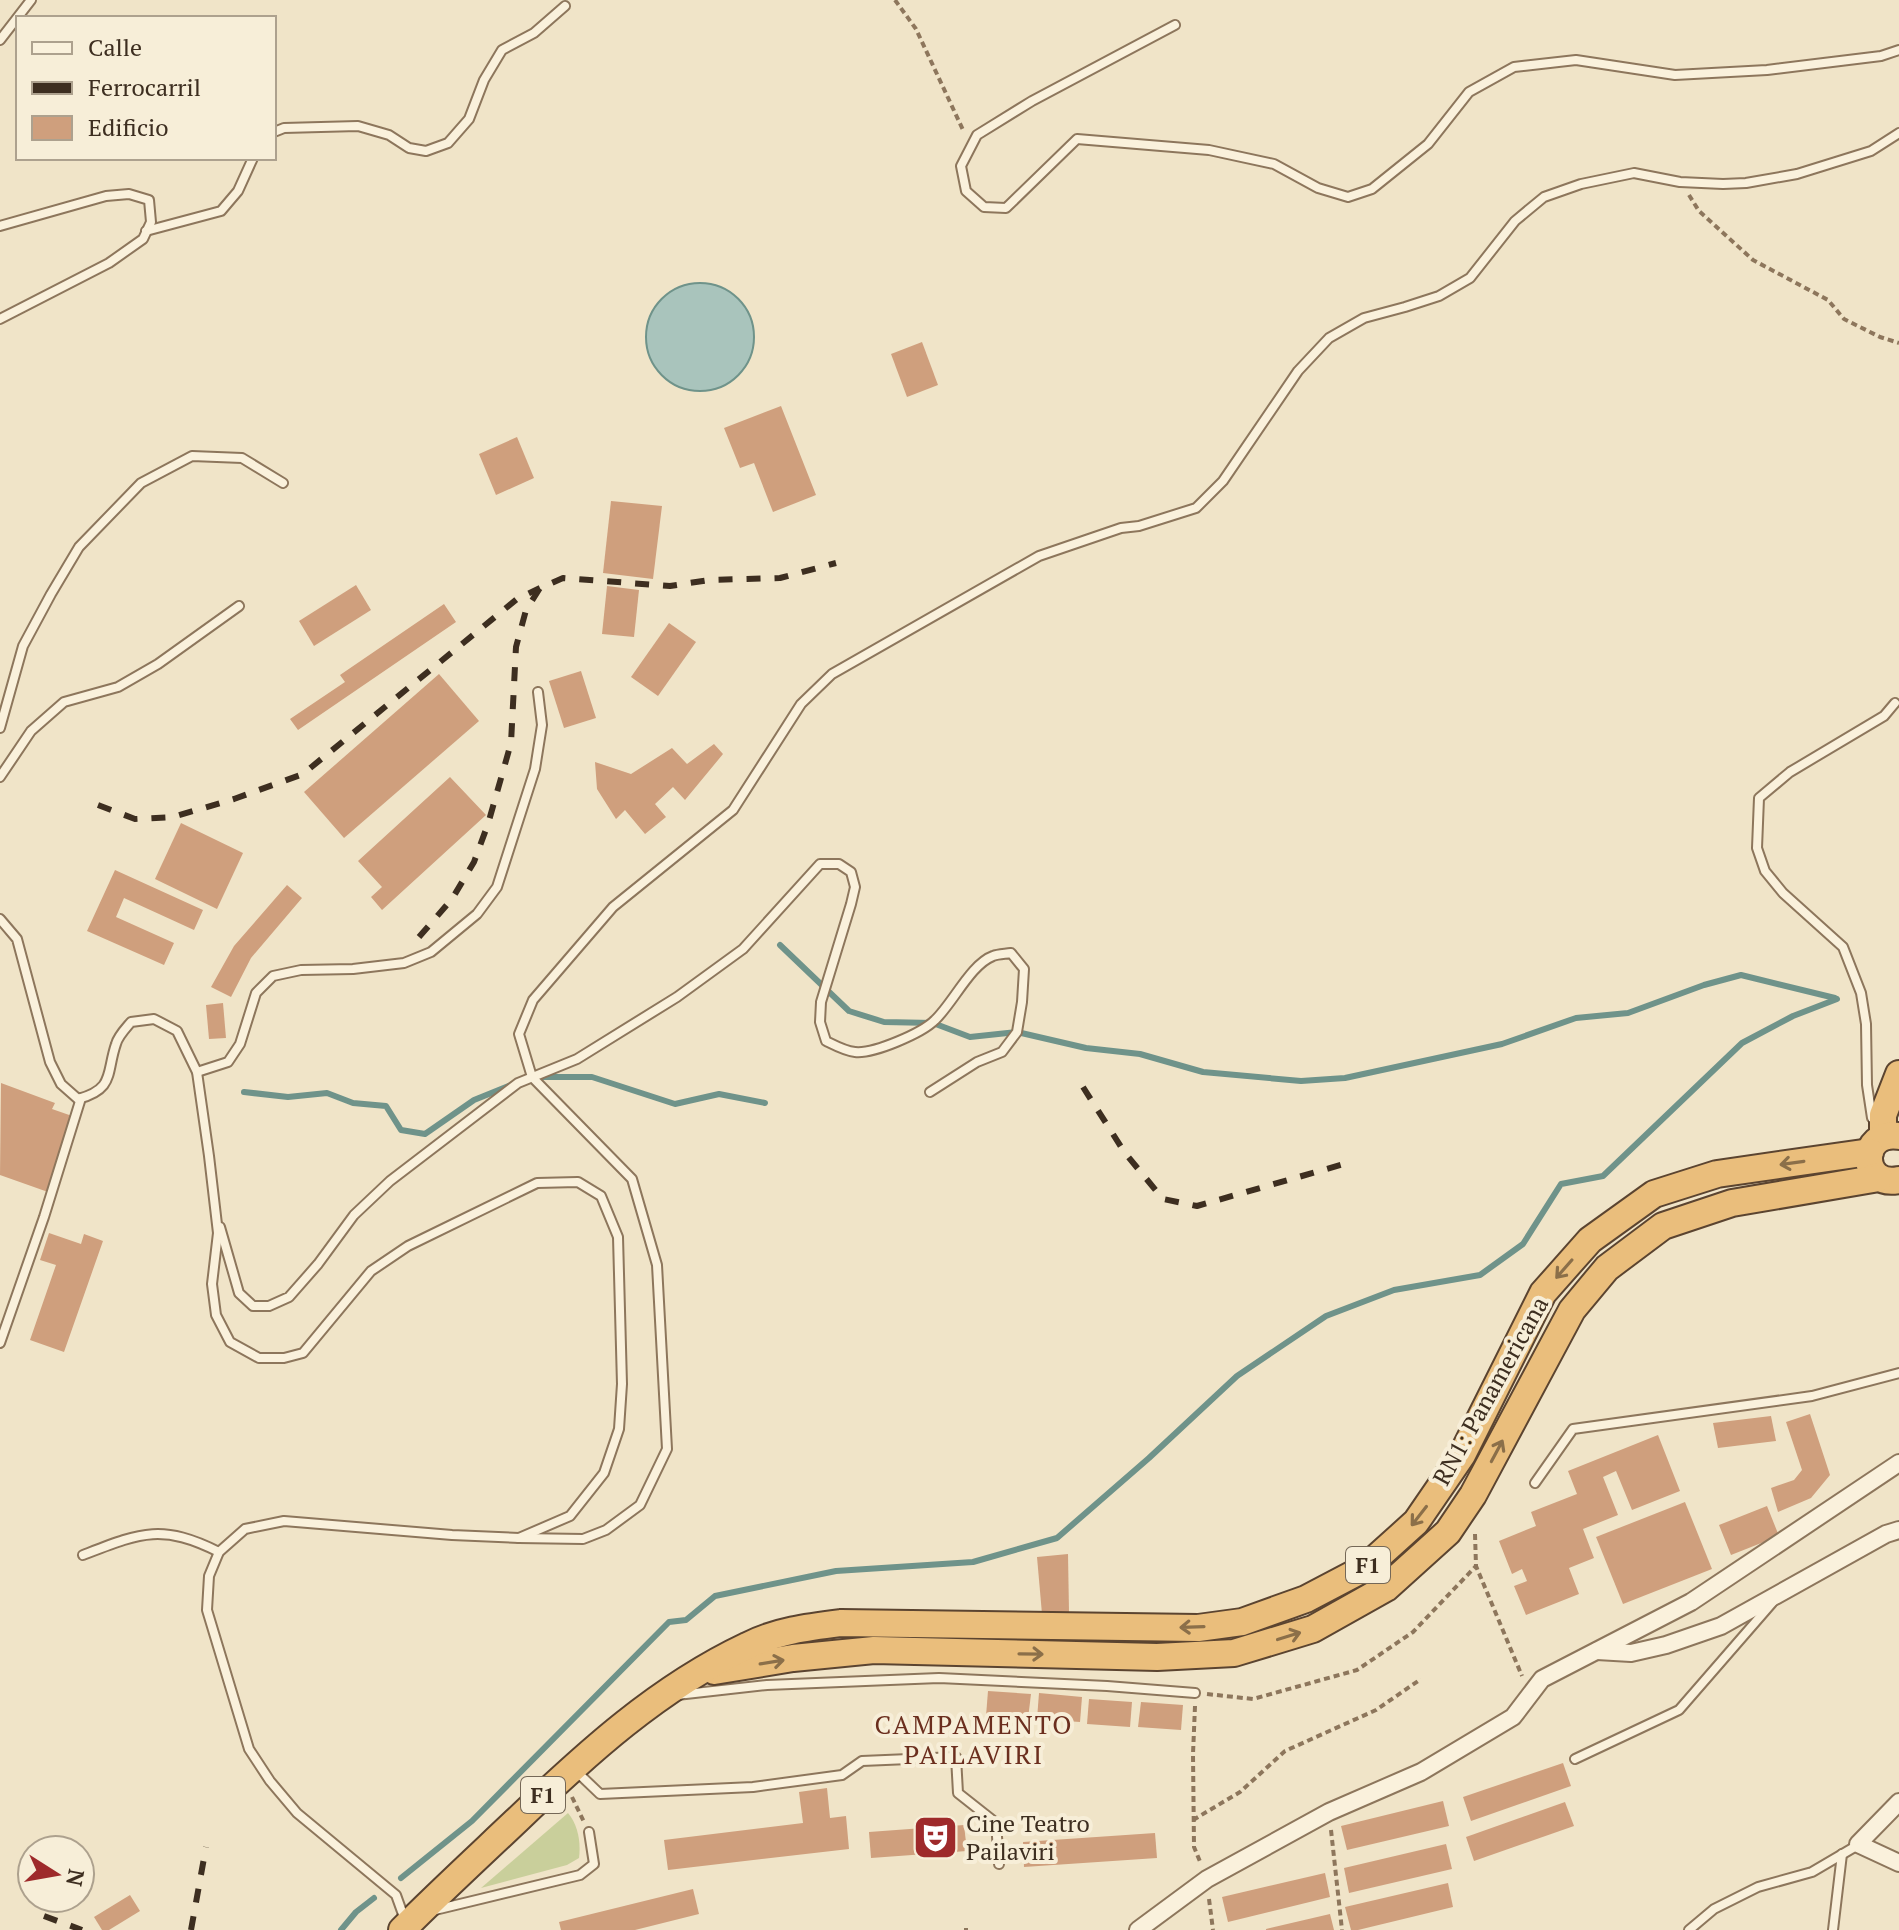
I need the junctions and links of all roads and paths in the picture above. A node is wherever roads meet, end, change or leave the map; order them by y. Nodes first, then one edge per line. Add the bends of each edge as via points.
1 (31, 0) edge
2 (895, 0) edge
3 (565, 6) dead end
4 (19, 16) edge
5 (16, 19) edge
6 (1175, 25) dead end
7 (0, 40) edge
8 (1899, 50) edge
9 (276, 131) edge
10 (1899, 133) edge
11 (971, 146) junction
12 (252, 160) edge
13 (1680, 182) junction
14 (0, 226) edge
15 (146, 231) junction
16 (0, 319) edge
17 (1899, 343) edge
18 (283, 483) dead end
19 (239, 606) dead end
20 (538, 692) dead end
21 (1895, 703) dead end
22 (0, 728) edge
23 (0, 777) edge
24 (0, 919) edge
25 (197, 1072) junction
26 (1899, 1074) edge
27 (532, 1077) junction
28 (930, 1092) dead end
29 (81, 1098) junction
30 (1882, 1142) edge
31 (1889, 1179) edge
32 (216, 1211) junction
33 (0, 1343) edge
34 (1899, 1373) edge
35 (1899, 1463) edge
36 (1535, 1483) dead end
37 (1473, 1495) junction
38 (1899, 1530) edge
39 (519, 1538) junction
40 (219, 1552) junction
41 (83, 1555) dead end
42 (1476, 1566) junction
43 (1780, 1594) junction
44 (1596, 1651) junction
45 (695, 1674) junction
46 (1421, 1679) dead end
47 (1195, 1693) junction
48 (1530, 1694) junction
49 (661, 1697) junction
50 (1575, 1759) dead end
51 (567, 1772) junction
52 (1899, 1802) edge
53 (1329, 1812) junction
54 (1193, 1820) junction
55 (589, 1832) joint
56 (1858, 1844) junction
57 (1842, 1854) junction
58 (1899, 1863) edge
59 (999, 1864) dead end
60 (1207, 1879) junction
61 (409, 1925) edge
62 (1138, 1930) edge
63 (1213, 1930) edge
64 (1342, 1930) edge
65 (1689, 1930) edge
66 (1833, 1930) edge

1 - 4 lane
2 - 11 path via 916,29
3 - 9 lane via 534,33 502,50 469,119 448,143 418,150 358,126
5 - 7 lane
6 - 11 lane via 1032,101 977,135
8 - 11 lane via 1767,70 1675,75 1576,60 1514,67 1469,92 1428,144 1372,189 1348,197 1274,164 1209,150 1077,139 1006,208 984,207 966,191 961,166
10 - 13 lane via 1871,151 1797,174 1734,184
12 - 15 lane via 238,191 221,211
13 - 17 path via 1699,211 1753,260 1828,300 1844,319
13 - 27 lane via 1634,173 1544,197 1515,221 1470,278 1439,296 1364,318 1329,338 1298,371 1223,481 1196,508 1039,556 832,674 801,704 733,810 613,907 533,1000 519,1034
14 - 15 lane via 129,194 149,200 151,222
15 - 16 lane via 143,239 109,263
18 - 22 lane via 242,458 192,456 141,483 79,547 51,594 23,646
19 - 23 lane via 118,687 64,702 31,731
20 - 25 lane via 542,725 535,769 497,887 477,914 431,952 404,963 273,976 256,993 240,1044 228,1062
21 - 30 lane via 1884,716 1790,772 1759,798 1757,848 1765,871 1783,893 1843,947 1861,993 1867,1085
24 - 29 lane via 17,939 50,1062 61,1084
25 - 29 lane via 177,1031 154,1019 131,1022 116,1041 109,1078 94,1095
25 - 32 lane
26 - 30 highway via 1883,1115
27 - 28 lane via 577,1059 677,997 743,949 820,864 839,864 851,872 855,887 821,1002 826,1041 859,1053 896,1043 933,1023 978,965 1011,953 1024,969 1017,1032 1002,1052
27 - 32 lane via 390,1181 354,1215 289,1297 269,1306 253,1306 239,1293
27 - 39 lane via 632,1179 657,1265 667,1449 640,1505 606,1530 583,1539
29 - 33 lane
30 - 31 highway via 1870,1166
30 -> 45 highway, RN1: Panamericana / F1 via 1717,1174 1654,1194 1590,1240 1543,1293 1462,1455 1416,1522 1365,1568 1306,1599 1242,1622 1198,1628 812,1626 749,1644
37 -> 31 highway, RN1: Panamericana / F1 via 1572,1310 1607,1268 1663,1226 1732,1203
32 - 39 lane via 216,1315 230,1342 259,1358 284,1358 303,1353 371,1271 408,1246 537,1183 578,1182 601,1196 618,1237 619,1429 604,1473 570,1516
34 - 36 lane via 1812,1396 1573,1429
35 - 44 street via 1691,1602
37 - 42 path
45 -> 37 highway, RN1: Panamericana / F1 via 874,1650 1157,1657 1234,1653 1313,1629 1386,1588 1448,1532
38 - 43 street
39 - 40 lane via 284,1521 245,1529
40 - 41 lane via 174,1534 147,1533
40 - 61 lane via 209,1576 207,1610 249,1749 297,1813 396,1895
42 - 47 path via 1413,1632 1357,1670 1253,1699
42 - 48 path
43 - 44 street via 1721,1626 1666,1645 1631,1653
43 - 50 lane via 1679,1710
44 - 48 street via 1542,1679
45 - 49 highway, RN1: Panamericana / F1
46 - 54 path via 1376,1710 1285,1751 1240,1792
47 - 49 lane via 939,1678 767,1685
47 - 54 path
48 - 53 street via 1513,1717 1421,1772
49 - 51 highway, RN1: Panamericana / F1
51 - 55 path
51 - 59 lane via 600,1794 753,1787 842,1775 862,1761 956,1757 958,1793 996,1823
51 - 61 highway, RN1: Panamericana / F1
52 - 56 street
53 - 60 street
53 - 64 path
54 - 60 path via 1194,1847
55 - 61 lane via 594,1864 580,1875
56 - 57 lane
56 - 58 street
57 - 65 lane via 1812,1872 1758,1887 1714,1909
57 - 66 lane
60 - 62 street
60 - 63 path

